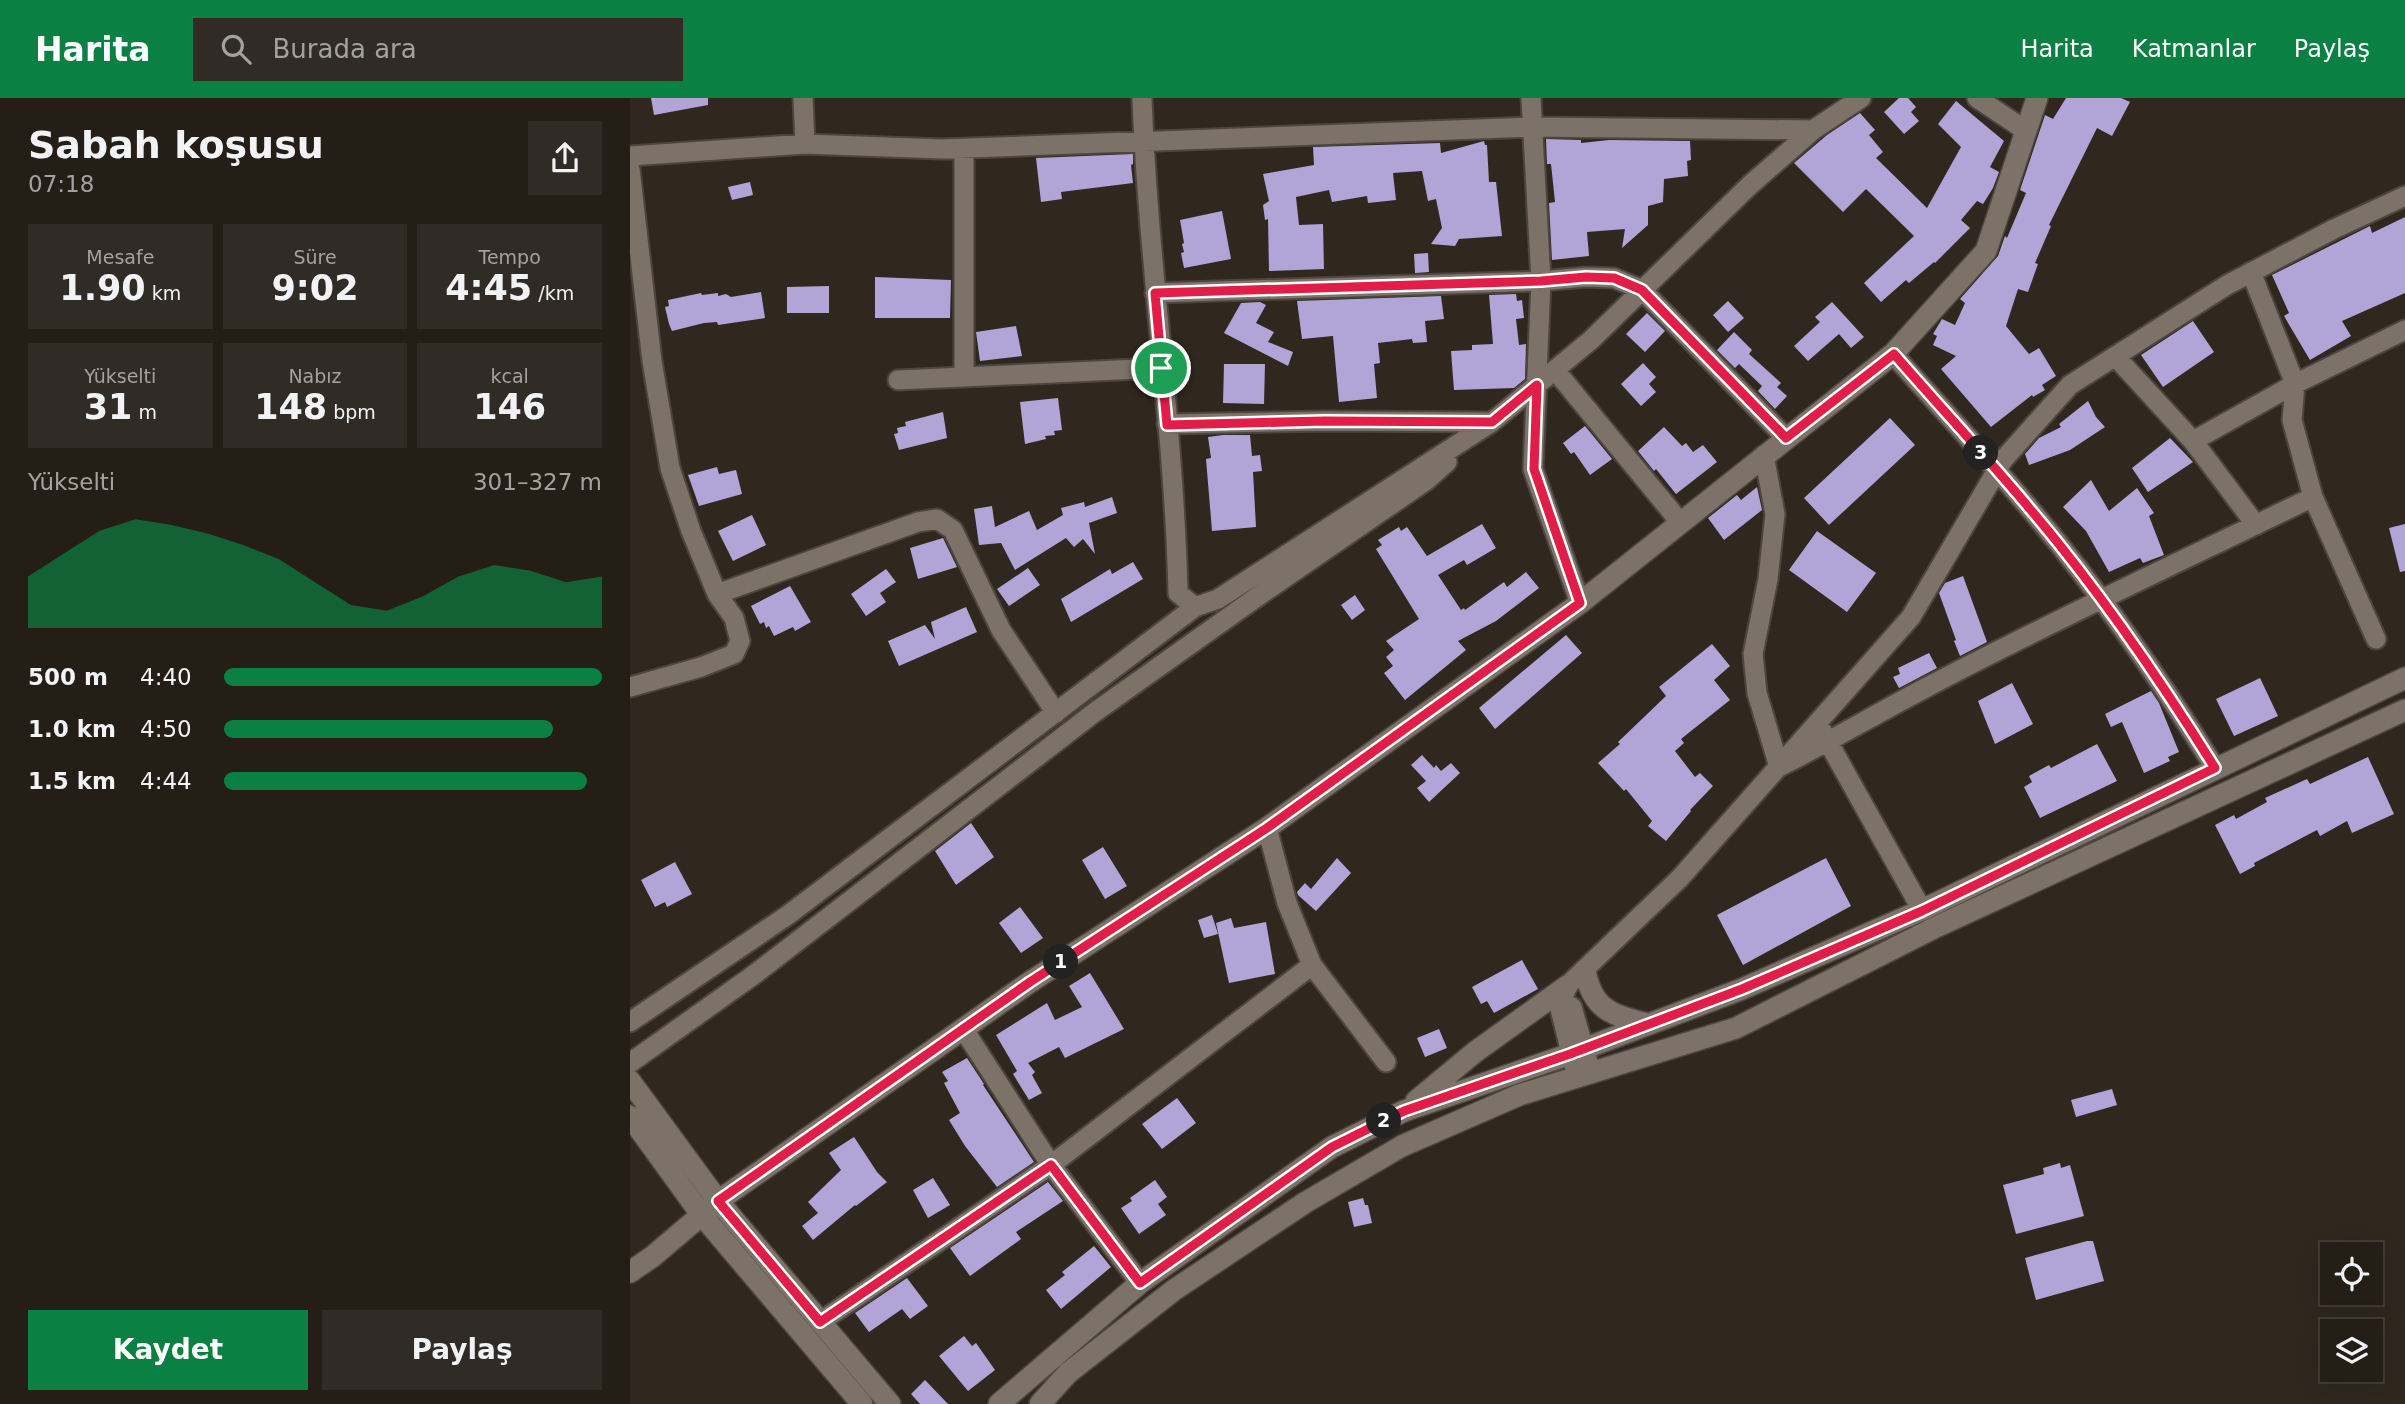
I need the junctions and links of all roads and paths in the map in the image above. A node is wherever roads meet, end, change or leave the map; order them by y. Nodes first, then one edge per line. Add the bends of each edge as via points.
1 (803, 98) edge
2 (1142, 98) edge
3 (1531, 98) edge
4 (1861, 98) edge
5 (1977, 98) edge
6 (2037, 98) edge
7 (1534, 127) junction
8 (1814, 130) junction
9 (2025, 130) junction
10 (805, 144) junction
11 (1143, 144) junction
12 (964, 149) junction
13 (630, 156) edge
14 (630, 169) edge
15 (2405, 196) edge
16 (2251, 272) junction
17 (1541, 281) junction
18 (1642, 290) junction
19 (1155, 293) junction
20 (2405, 330) edge
21 (1894, 354) junction
22 (2115, 356) junction
23 (1161, 368) junction
24 (1555, 370) junction
25 (964, 377) junction
26 (898, 380) dead end
27 (2295, 384) junction
28 (1537, 385) junction
29 (1492, 422) junction
30 (1167, 425) junction
31 (1786, 438) junction
32 (2193, 441) junction
33 (1764, 455) junction
34 (1996, 471) junction
35 (2313, 498) junction
36 (1680, 522) junction
37 (2256, 525) junction
38 (717, 594) junction
39 (2101, 598) junction
40 (1580, 603) junction
41 (1195, 607) junction
42 (2376, 639) dead end
43 (2405, 678) edge
44 (630, 687) edge
45 (2405, 710) edge
46 (1056, 713) junction
47 (1818, 722) junction
48 (1828, 742) junction
49 (1779, 766) junction
50 (2215, 768) junction
51 (1267, 828) junction
52 (1922, 911) junction
53 (1312, 965) junction
54 (1585, 970) junction
55 (1567, 986) junction
56 (630, 1021) edge
57 (1648, 1024) junction
58 (964, 1030) junction
59 (1576, 1051) junction
60 (1386, 1062) dead end
61 (630, 1063) edge
62 (1584, 1075) junction
63 (630, 1081) edge
64 (1404, 1111) junction
65 (630, 1116) edge
66 (1051, 1165) junction
67 (710, 1208) junction
68 (630, 1272) edge
69 (1140, 1283) junction
70 (820, 1322) junction
71 (862, 1404) edge
72 (890, 1404) edge
73 (999, 1404) edge
74 (1040, 1404) edge

1 - 10 street
2 - 11 street
3 - 7 street
4 - 8 street
5 - 9 street
6 - 9 street
7 - 8 street
7 - 11 street
7 - 17 street
8 - 18 street
9 - 21 street via 1986,251
10 - 12 street
10 - 13 street
11 - 12 street
11 - 19 street
12 - 25 street
14 - 38 street via 652,360 670,468
15 - 16 street
16 - 22 street
16 - 27 street
17 - 18 street via 1614,278
17 - 19 street
17 - 28 street
18 - 24 street
18 - 31 street
19 - 23 street
20 - 27 street
21 - 31 street
21 - 34 street
22 - 32 street
22 - 34 street via 2070,385
23 - 25 street
23 - 30 street
24 - 28 street
24 - 36 street
25 - 26 street
27 - 32 street
27 - 35 street via 2292,420
28 - 29 street
28 - 40 street via 1534,469
29 - 30 street
29 - 41 street via 1218,598
29 - 61 street via 1427,480 1095,712
30 - 41 street via 1178,593
31 - 33 street
32 - 37 street
33 - 36 street
33 - 49 street via 1775,514 1754,654 1757,693
34 - 39 street
34 - 47 street via 1911,617
35 - 37 street
35 - 42 street
36 - 40 street
37 - 39 street
38 - 44 street via 734,618 740,641 734,654
38 - 46 street via 937,519 953,530 1001,630
39 - 48 street
39 - 50 street
40 - 51 street
41 - 46 street
43 - 50 street
45 - 62 street via 1936,927 1736,1028
46 - 56 street via 788,915
47 - 48 street
47 - 49 street
48 - 49 street
48 - 52 street
49 - 54 street via 1680,878
50 - 52 street
51 - 53 street via 1287,904
51 - 58 street
52 - 57 street
53 - 60 street
53 - 66 street
54 - 55 street
54 - 57 street via 1588,987 1614,1016
55 - 59 street via 1560,1009
55 - 64 street via 1475,1052
57 - 59 street
58 - 66 street
58 - 67 street
59 - 62 street
59 - 64 street
62 - 74 street via 1519,1095 1402,1146 1306,1202 1174,1290 1069,1373
63 - 67 street
64 - 69 street via 1332,1147
65 - 67 street
66 - 69 street
66 - 70 street
67 - 68 street
67 - 70 street
67 - 71 street
69 - 73 street
70 - 72 street

